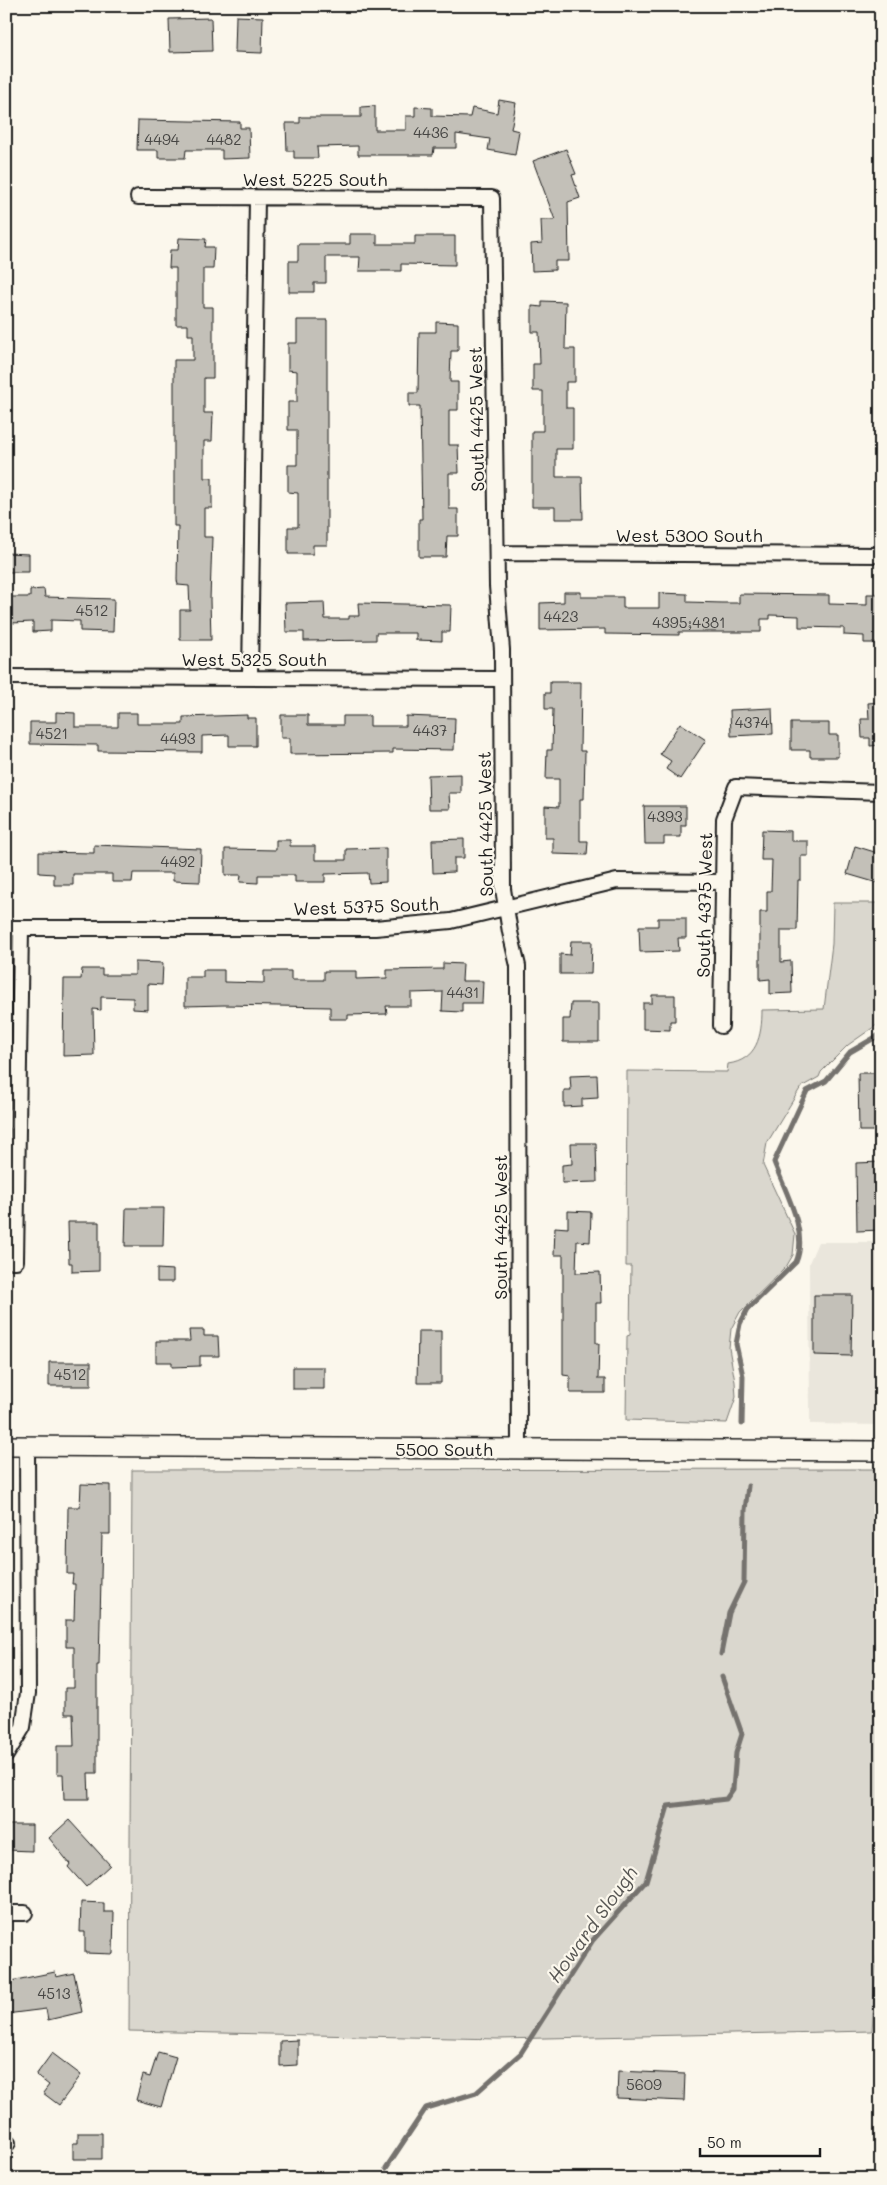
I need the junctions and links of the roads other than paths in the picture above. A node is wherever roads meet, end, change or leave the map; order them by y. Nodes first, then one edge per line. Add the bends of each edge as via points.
1 (138, 197) dead end
2 (257, 198) junction
3 (492, 198) joint
4 (497, 552) junction
5 (881, 556) edge
6 (6, 677) edge
7 (250, 677) junction
8 (502, 678) junction
9 (881, 792) edge
10 (723, 882) junction
11 (506, 908) junction
12 (6, 928) edge
13 (21, 928) junction
14 (721, 1026) dead end
15 (11, 1261) edge
16 (6, 1446) edge
17 (27, 1446) junction
18 (519, 1449) junction
19 (881, 1451) edge
20 (6, 1756) edge
21 (6, 1913) edge
22 (24, 1913) dead end

1 - 2 street, West 5225 South
2 - 3 street, West 5225 South
2 - 7 street
3 - 4 street, South 4425 West
4 - 5 street, West 5300 South
4 - 8 street, South 4425 West
6 - 7 street, West 5325 South
7 - 8 street, West 5325 South
8 - 11 street, South 4425 West
9 - 10 street, South 4375 West via 736,787 724,819
10 - 11 street, West 5375 South via 618,881
10 - 14 street, South 4375 West
11 - 13 street, West 5375 South via 451,921 375,928
11 - 18 street, South 4425 West via 518,966
12 - 13 street, West 5375 South
13 - 15 street
16 - 17 main road, 5500 South
17 - 18 main road, 5500 South
17 - 20 street via 28,1692 23,1727
18 - 19 main road, 5500 South
21 - 22 street

